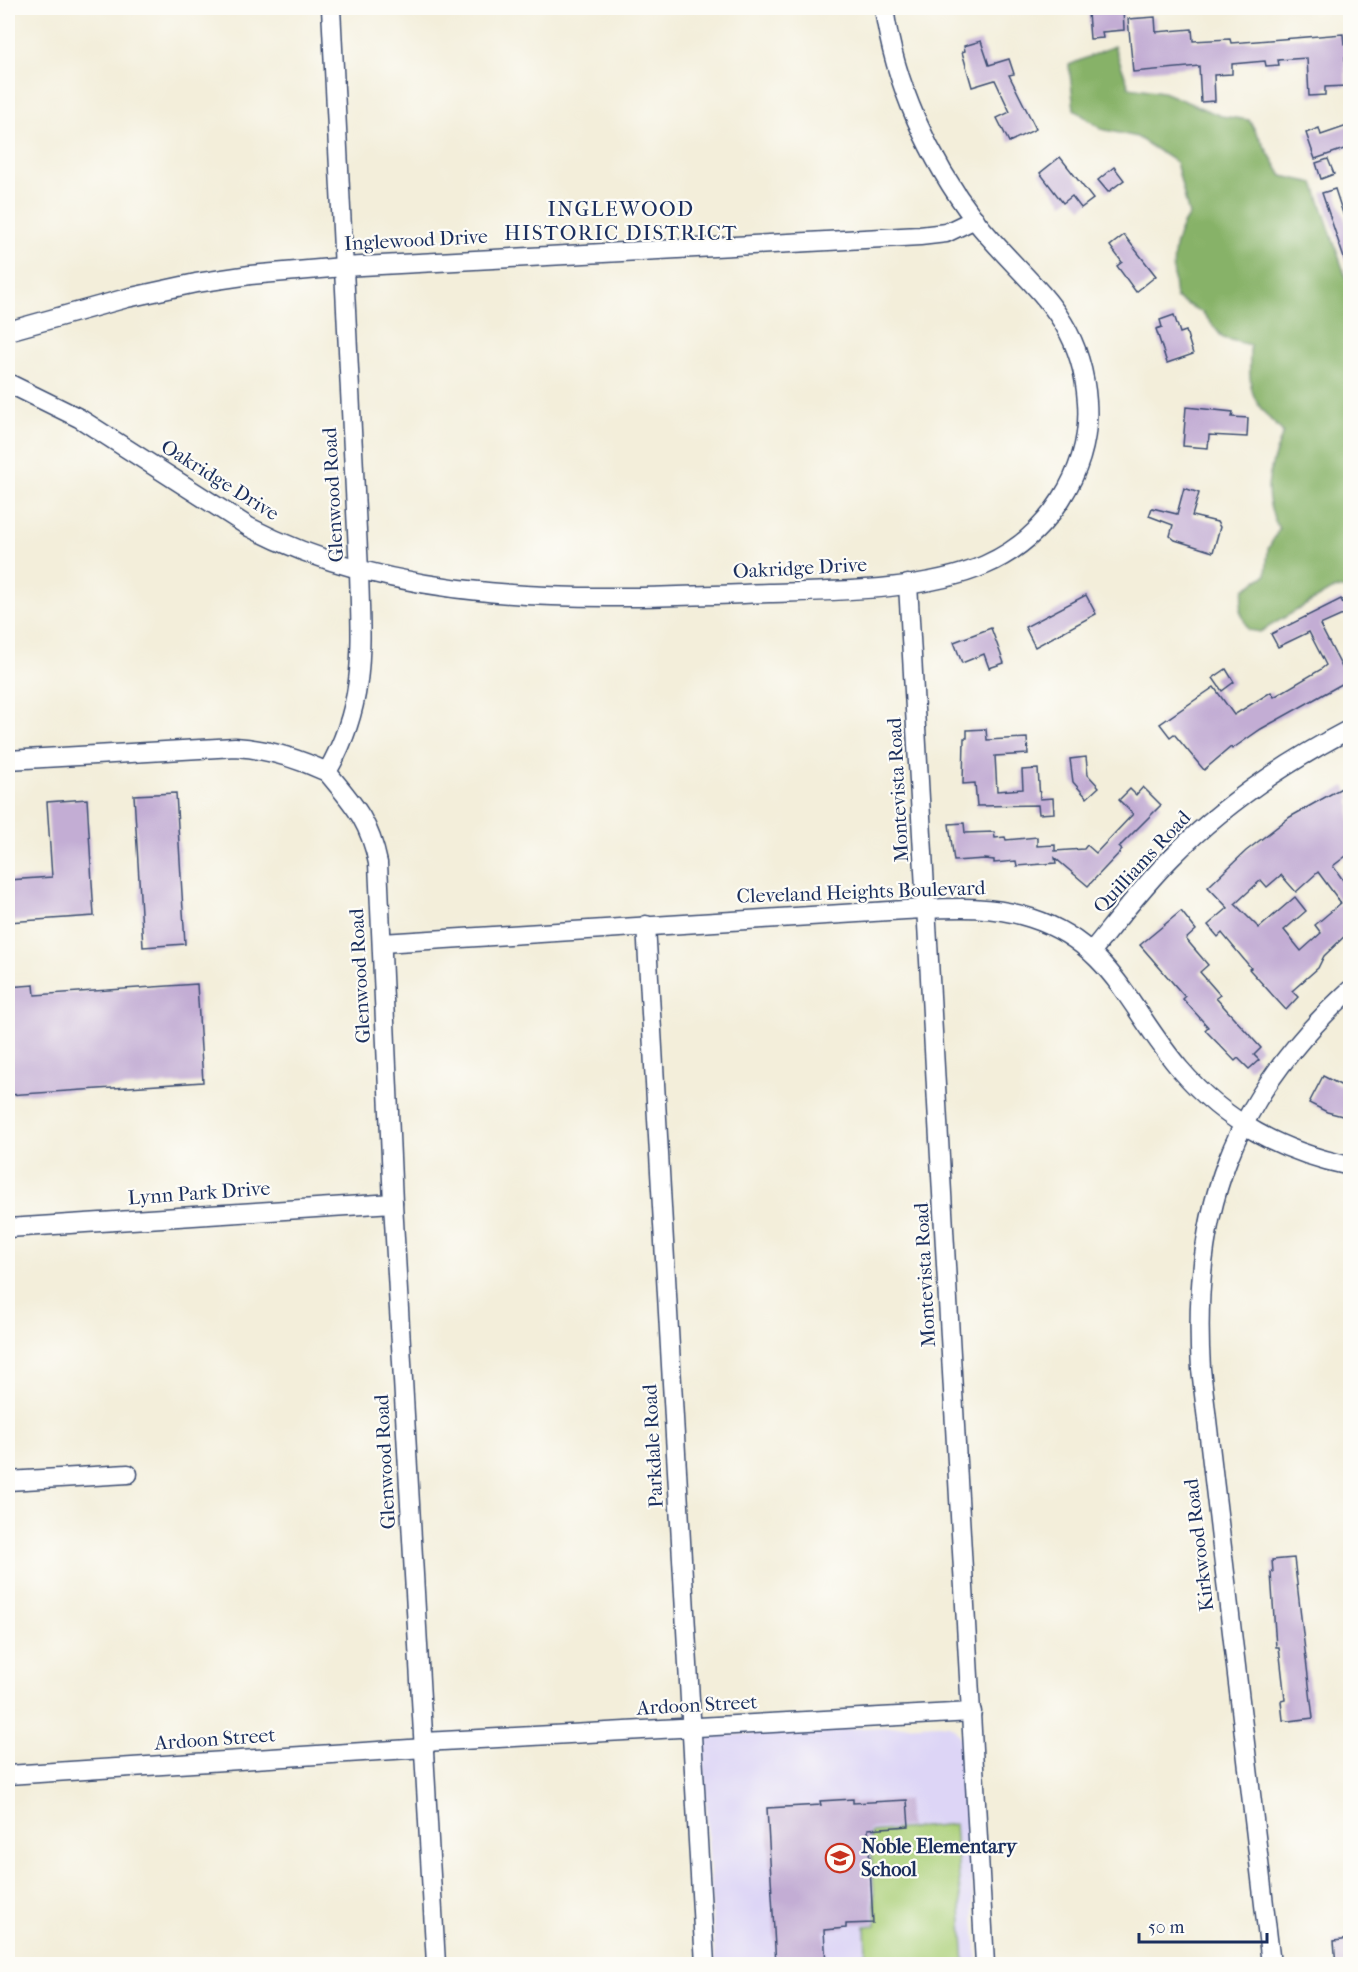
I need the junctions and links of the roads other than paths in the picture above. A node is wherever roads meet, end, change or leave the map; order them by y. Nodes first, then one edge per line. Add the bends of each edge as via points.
1 (331, 8) edge
2 (884, 8) edge
3 (975, 219) junction
4 (344, 267) junction
5 (8, 330) edge
6 (8, 383) edge
7 (359, 571) junction
8 (908, 584) junction
9 (1350, 729) edge
10 (8, 760) edge
11 (327, 772) junction
12 (928, 909) junction
13 (646, 925) junction
14 (382, 944) junction
15 (1092, 951) junction
16 (1350, 990) edge
17 (1244, 1126) junction
18 (1350, 1166) edge
19 (393, 1203) junction
20 (8, 1228) edge
21 (128, 1474) dead end
22 (8, 1481) edge
23 (972, 1712) junction
24 (692, 1727) junction
25 (424, 1745) junction
26 (8, 1775) edge
27 (436, 1965) edge
28 (705, 1965) edge
29 (985, 1965) edge
30 (1271, 1965) edge

1 - 4 street, Glenwood Road
2 - 3 street, Oakridge Drive via 897,67 918,122 948,179
3 - 4 street, Inglewood Drive via 946,233 921,236
3 - 8 street, Oakridge Drive via 1039,289 1069,330 1085,385 1084,443 1058,506 1018,547 970,572
4 - 5 street, Inglewood Drive via 250,274 196,283
4 - 7 street, Glenwood Road
6 - 7 street, Oakridge Drive via 78,418 277,541
7 - 8 street, Oakridge Drive via 452,590 601,599
7 - 11 street, Glenwood Road via 359,686 349,727
8 - 12 street, Montevista Road
9 - 15 street, Quilliams Road via 1265,780 1204,826 1171,858
10 - 11 street via 235,747 279,753
11 - 14 street, Glenwood Road via 364,818 372,837 378,863
12 - 13 street, Cleveland Heights Boulevard
12 - 15 street, Cleveland Heights Boulevard via 979,907 1014,913 1044,923
12 - 23 street, Montevista Road
13 - 14 street, Cleveland Heights Boulevard
13 - 24 street, Parkdale Road
14 - 19 street, Glenwood Road
15 - 17 street, Cleveland Heights Boulevard via 1120,982 1179,1068 1209,1099
16 - 17 street, Kirkwood Road via 1286,1057
17 - 18 street, Cleveland Heights Boulevard via 1286,1148
17 - 30 street, Kirkwood Road via 1222,1174 1207,1226 1198,1324
19 - 20 street, Lynn Park Drive
19 - 25 street, Glenwood Road
21 - 22 street
23 - 24 street, Ardoon Street
23 - 29 street, Montevista Road
24 - 25 street, Ardoon Street
24 - 28 street, Parkdale Road
25 - 26 street, Ardoon Street
25 - 27 street, Glenwood Road

